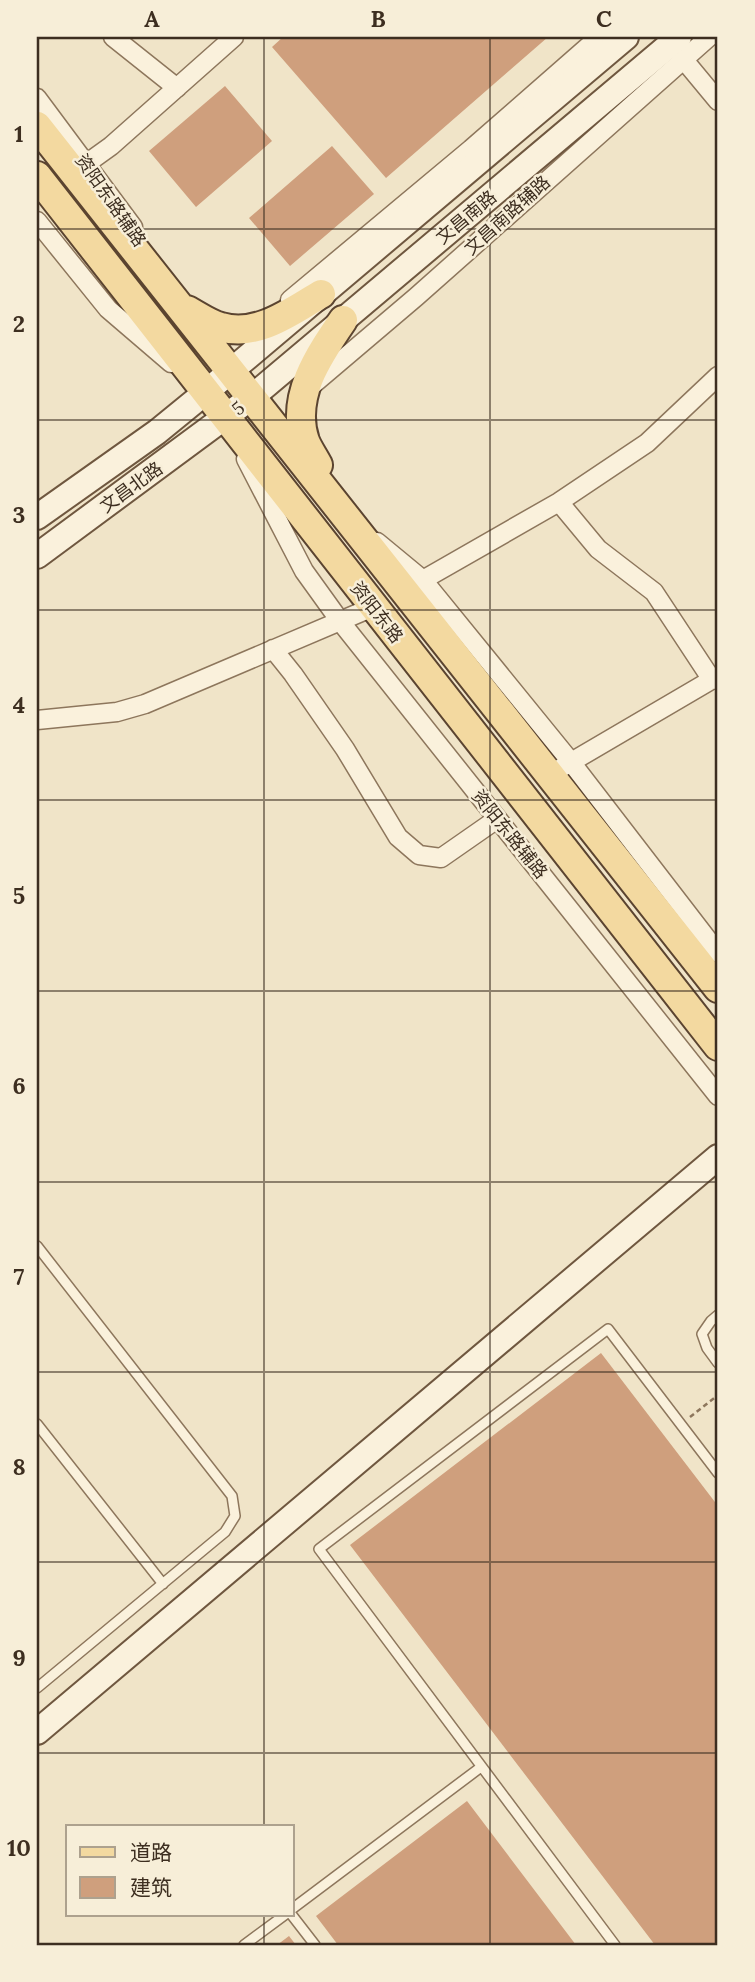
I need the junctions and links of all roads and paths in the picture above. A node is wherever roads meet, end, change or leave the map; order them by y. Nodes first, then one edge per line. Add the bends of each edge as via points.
1 (113, 37) edge
2 (234, 37) edge
3 (599, 37) edge
4 (626, 37) edge
5 (709, 37) edge
6 (682, 48) edge
7 (177, 88) junction
8 (37, 98) edge
9 (718, 101) edge
10 (37, 127) edge
11 (80, 168) junction
12 (37, 176) edge
13 (37, 221) edge
14 (321, 294) junction
15 (179, 306) junction
16 (343, 320) junction
17 (259, 326) junction
18 (230, 371) junction
19 (718, 376) edge
20 (304, 392) junction
21 (206, 393) junction
22 (251, 397) junction
23 (225, 418) junction
24 (558, 502) junction
25 (344, 514) junction
26 (37, 517) edge
27 (37, 556) edge
28 (414, 585) junction
29 (373, 607) junction
30 (340, 621) junction
31 (273, 649) junction
32 (715, 678) edge
33 (37, 720) edge
34 (561, 768) junction
35 (497, 819) junction
36 (718, 953) edge
37 (718, 988) edge
38 (718, 1046) edge
39 (718, 1096) edge
40 (718, 1157) edge
41 (718, 1176) edge
42 (37, 1246) edge
43 (718, 1315) edge
44 (718, 1363) edge
45 (718, 1395) edge
46 (37, 1423) edge
47 (681, 1424) junction
48 (718, 1473) edge
49 (163, 1584) junction
50 (37, 1688) edge
51 (37, 1732) edge
52 (37, 1751) edge
53 (481, 1767) junction
54 (294, 1909) edge
55 (294, 1914) edge
56 (283, 1916) edge
57 (244, 1945) edge
58 (315, 1945) edge
59 (615, 1945) edge

1 - 7 street
2 - 7 street
3 - 17 street
4 - 14 street, 文昌南路
5 - 6 street, 文昌南路辅路
6 - 9 street
6 - 16 street, 文昌南路
6 - 20 street, 文昌南路辅路 via 416,297
7 - 11 street
8 - 11 street, 资阳东路辅路
10 - 11 main road, 资阳东路
11 - 15 main road, 资阳东路
12 - 21 main road, 资阳东路
13 - 21 street via 108,309
14 - 17 main road via 275,322
14 - 18 street, 文昌南路
15 - 17 main road via 222,328
15 - 18 main road, 资阳东路
16 - 20 main road via 320,354
16 - 22 street, 文昌南路
18 - 21 street, 文昌南路
18 - 22 main road, 资阳东路
19 - 24 street via 648,443
20 - 25 main road via 305,441
21 - 23 main road, 资阳东路
21 - 26 street, 文昌南路
22 - 23 street, 5
22 - 25 main road, 资阳东路
23 - 27 street, 文昌北路
23 - 29 main road, 资阳东路
23 - 30 street, 资阳东路辅路 via 304,571
24 - 28 street
24 - 32 street via 598,549 654,592
25 - 28 main road, 资阳东路
28 - 34 main road, 资阳东路
29 - 30 street
29 - 38 main road, 资阳东路
30 - 31 street
30 - 35 street, 资阳东路辅路
31 - 33 street via 145,704 117,712
31 - 35 street via 345,749 398,838 419,855 441,858
32 - 34 street
34 - 36 street
34 - 37 main road, 资阳东路
35 - 39 street, 资阳东路辅路
40 - 51 street
41 - 52 street
42 - 49 lane via 232,1496 235,1516 225,1532
43 - 44 lane via 702,1334
45 - 47 path
46 - 49 lane
47 - 48 lane
47 - 53 lane via 608,1329 319,1549
49 - 50 lane
53 - 54 lane
53 - 59 lane
55 - 58 lane
56 - 57 lane

